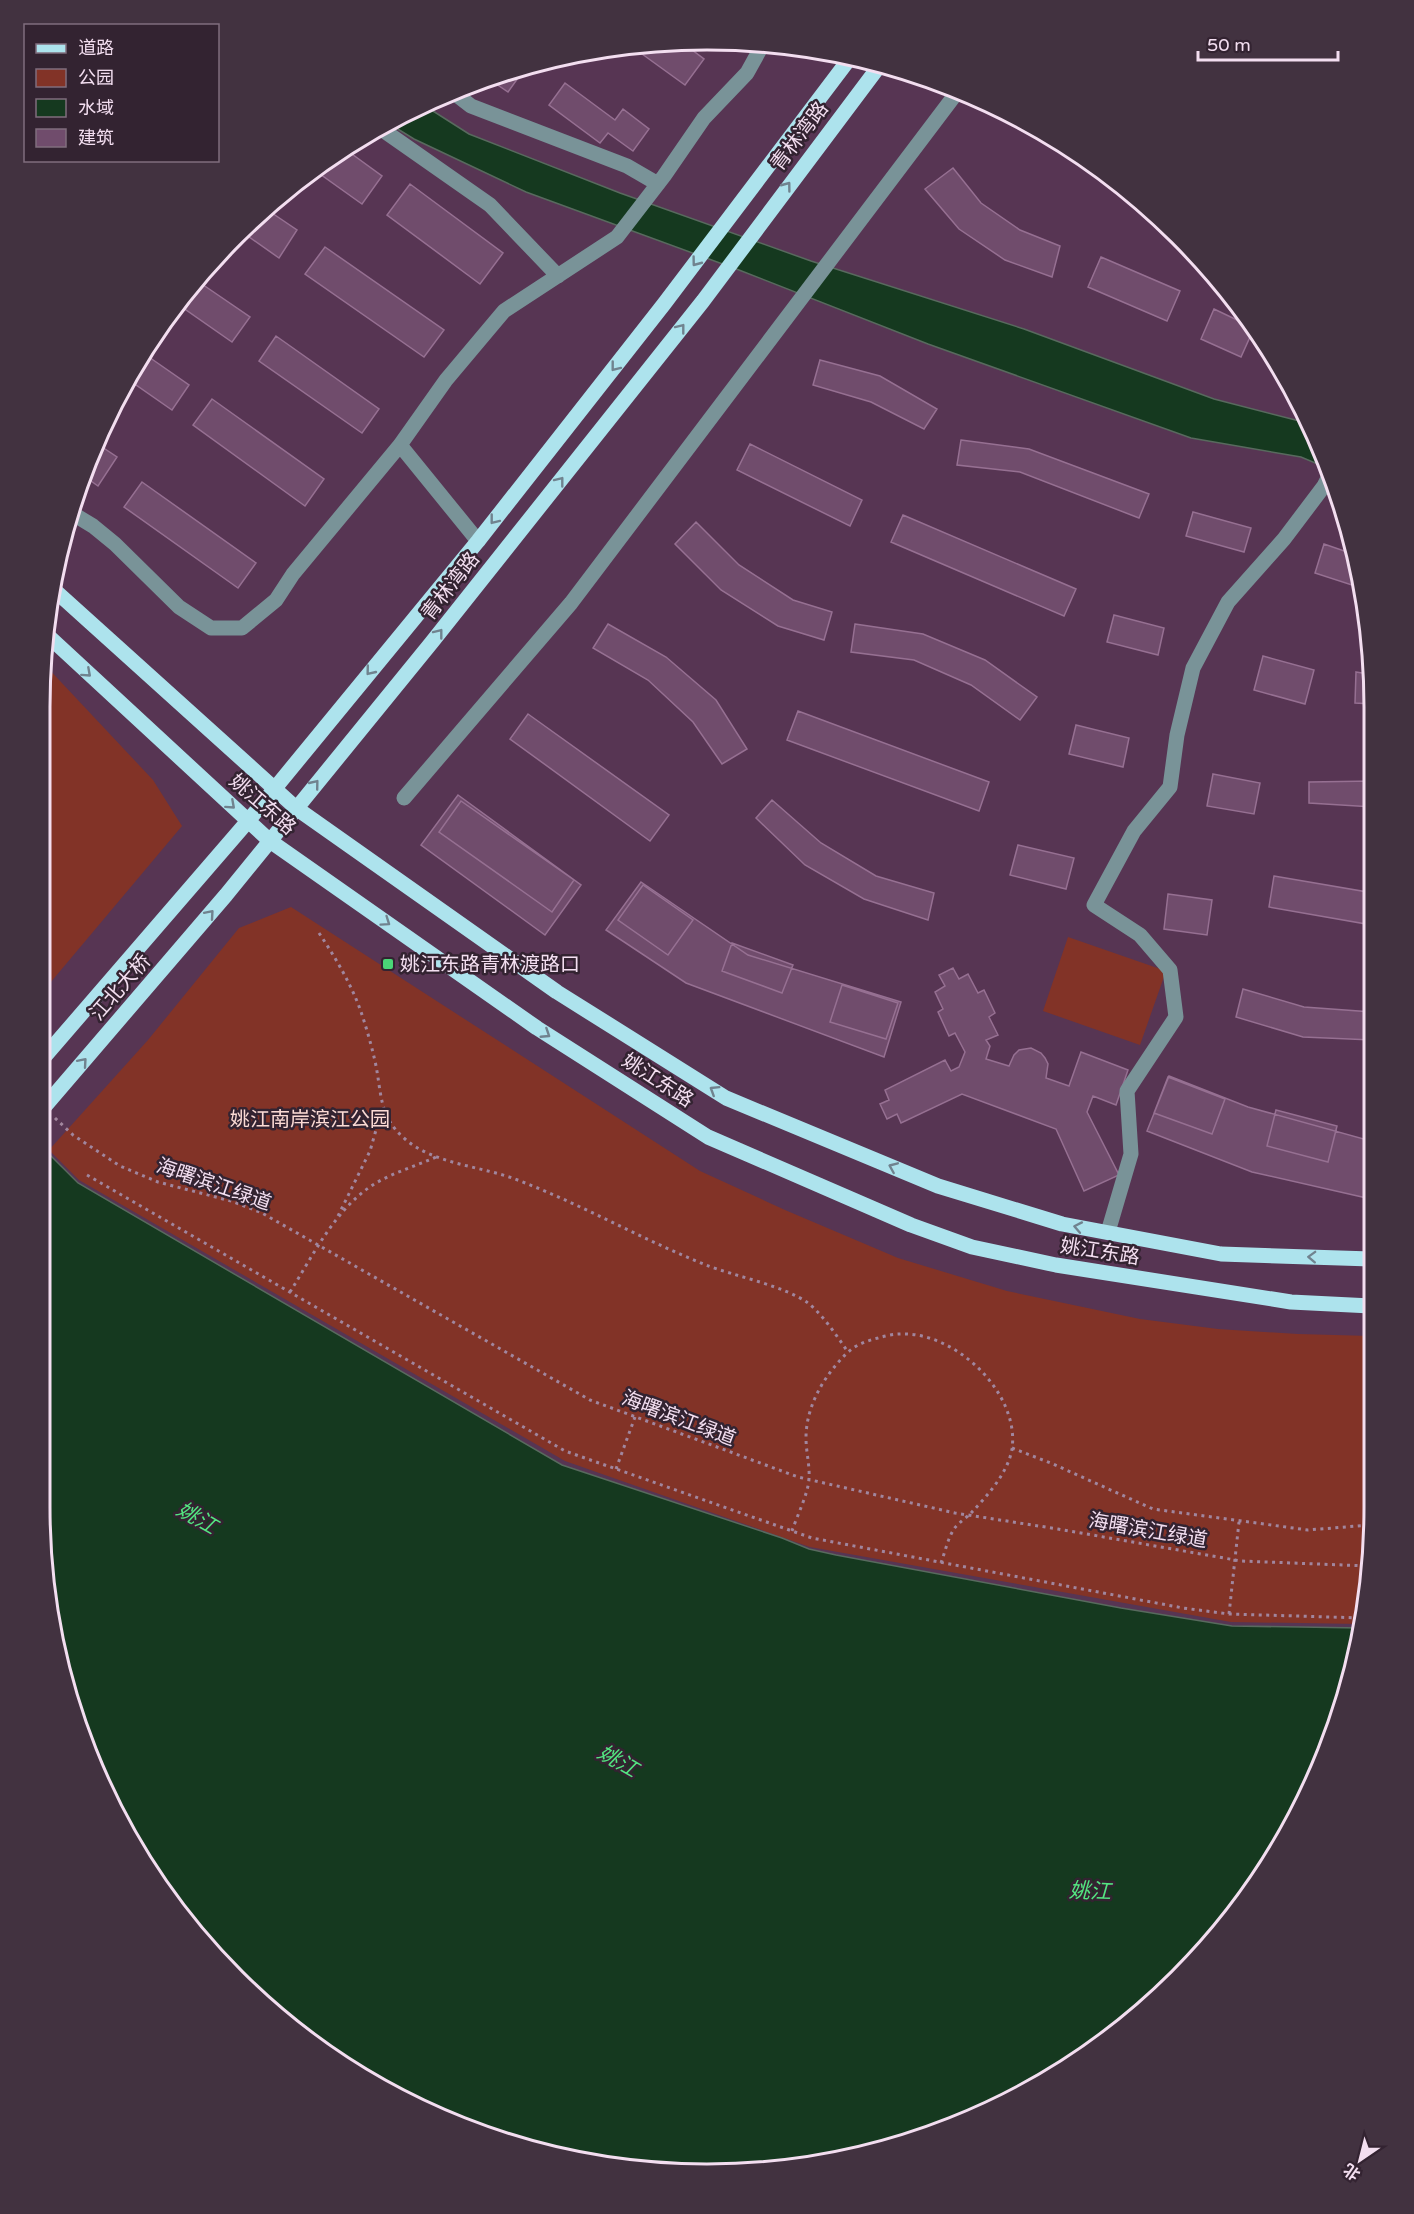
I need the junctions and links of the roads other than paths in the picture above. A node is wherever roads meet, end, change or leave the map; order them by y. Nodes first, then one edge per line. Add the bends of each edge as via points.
1 (759, 52) edge
2 (844, 64) edge
3 (875, 72) edge
4 (460, 98) edge
5 (953, 98) edge
6 (387, 133) edge
7 (655, 187) junction
8 (558, 276) junction
9 (400, 445) junction
10 (1325, 483) edge
11 (78, 517) edge
12 (478, 541) junction
13 (59, 595) edge
14 (53, 641) edge
15 (274, 789) junction
16 (404, 798) dead end
17 (296, 808) junction
18 (248, 820) junction
19 (270, 841) junction
20 (196, 881) joint
21 (226, 895) joint
22 (50, 1050) edge
23 (50, 1109) edge
24 (1108, 1232) junction
25 (1364, 1259) edge
26 (1364, 1306) edge

1 - 7 street via 747,73 704,118
2 -> 12 main road, 青林湾路 via 664,304
17 -> 3 main road, 青林湾路 via 703,301
4 - 7 street via 471,106 627,166
5 - 16 street via 571,603
6 - 8 street via 490,205
7 - 8 street via 616,237
8 - 9 street via 504,311 446,380
9 - 11 street via 293,573 276,600 242,628 211,628 179,607 115,544
9 - 12 street
10 - 24 street via 1284,539 1228,602 1193,668 1170,787 1134,831 1094,905 1140,934 1170,970 1176,1017 1127,1091 1131,1154
12 -> 15 main road, 青林湾路
13 - 15 main road, 姚江东路
14 -> 18 main road, 姚江东路
15 - 17 main road, 姚江东路
15 - 18 main road, 青林湾路
17 - 19 main road, 青林湾路
24 -> 17 main road, 姚江东路 via 1062,1224 938,1186 726,1098 557,992
18 - 19 main road, 姚江东路
18 - 20 main road, 青林湾路
19 - 21 main road, 青林湾路
19 -> 26 main road, 姚江东路 via 537,1028 708,1137 911,1225 972,1247 1056,1265 1292,1302
20 - 22 main road, 江北大桥
23 -> 21 main road, 江北大桥
25 -> 24 main road, 姚江东路 via 1221,1254

